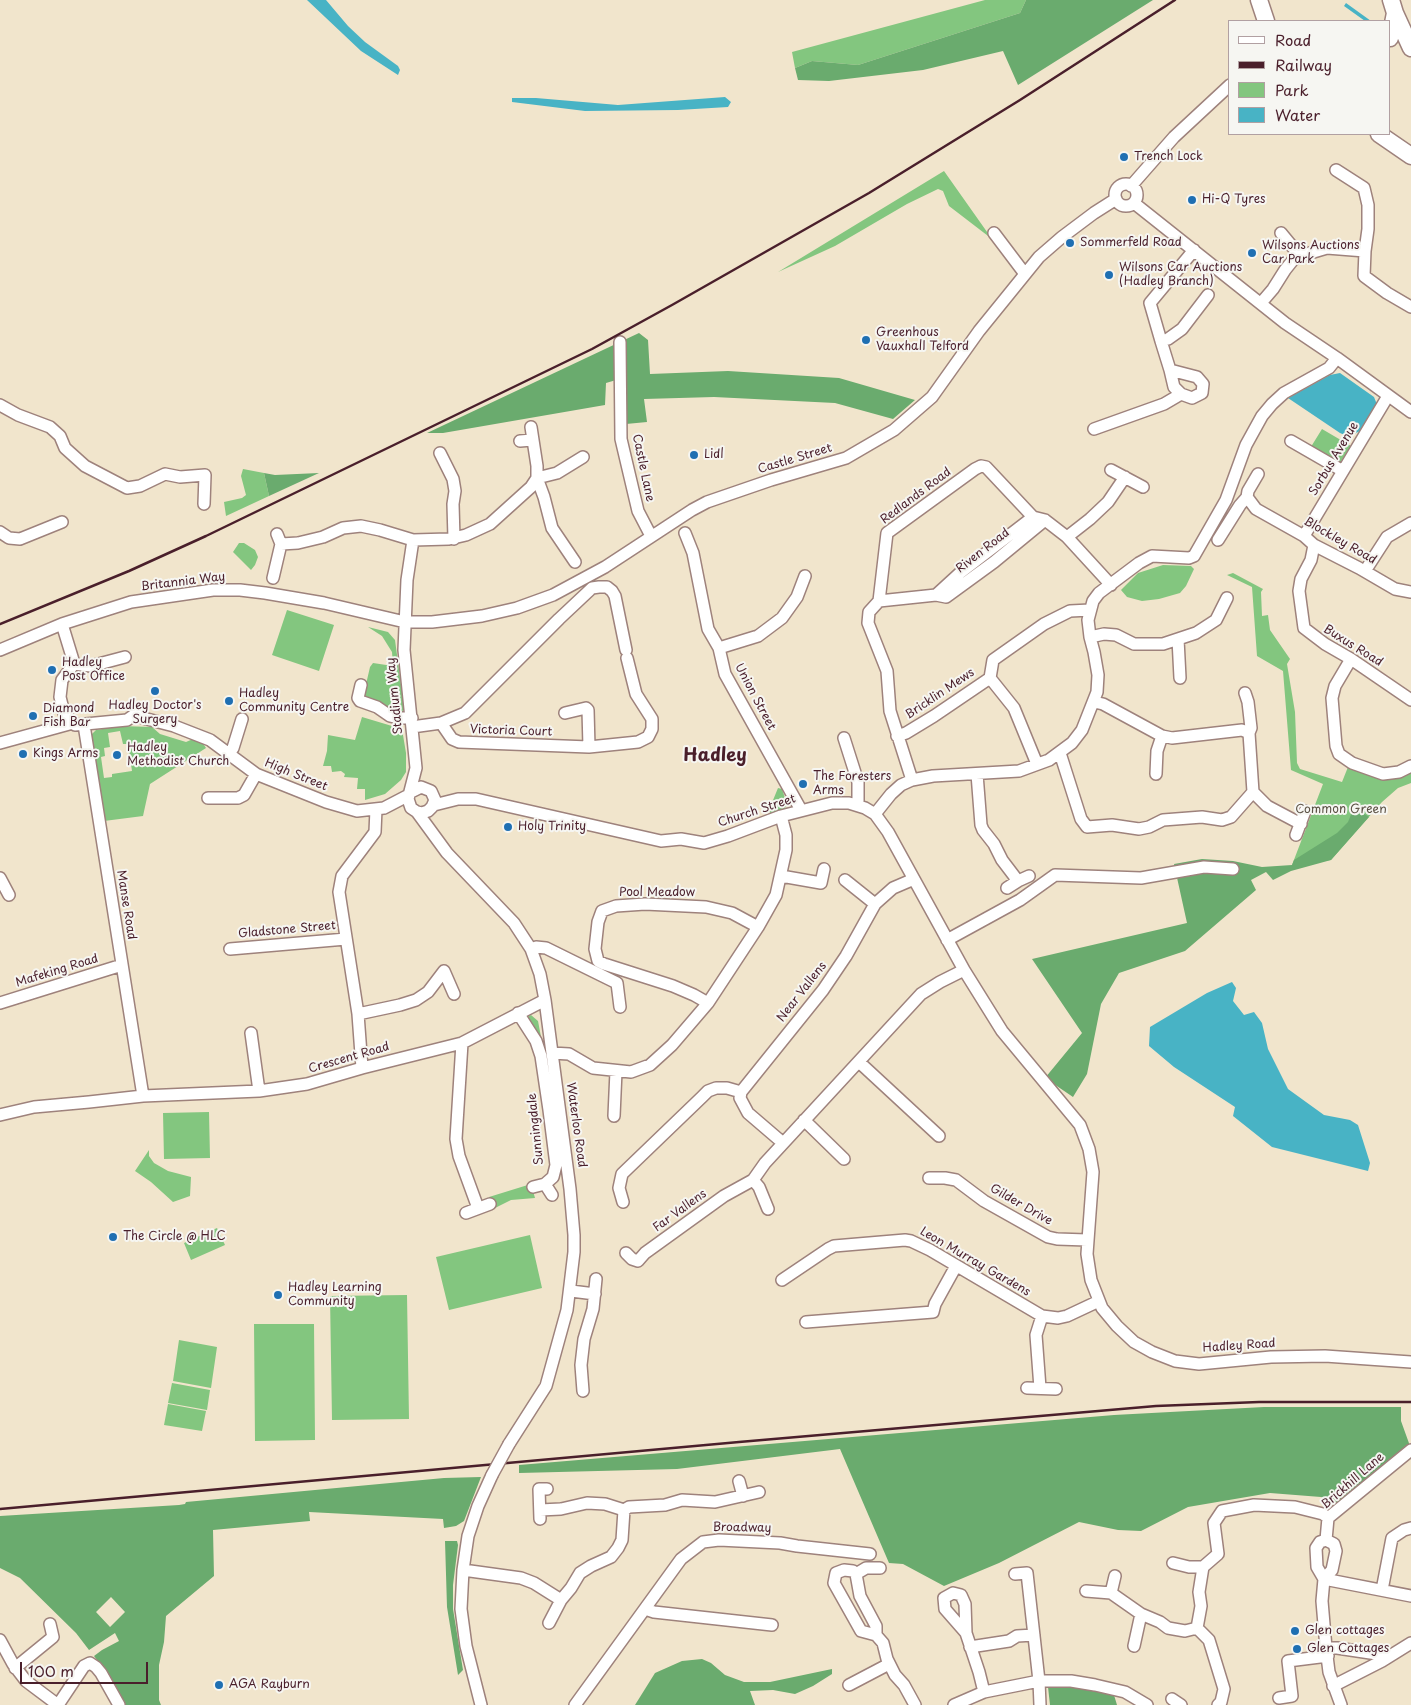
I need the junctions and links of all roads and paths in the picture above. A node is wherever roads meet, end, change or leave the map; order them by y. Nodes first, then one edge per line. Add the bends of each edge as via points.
1 (1259, 0) edge
2 (1394, 5) edge
3 (1266, 20) edge
4 (1391, 30) edge
5 (1411, 48) edge
6 (1228, 89) edge
7 (1380, 135) edge
8 (1411, 156) edge
9 (1336, 170) dead end
10 (1131, 186) junction
11 (1116, 199) junction
12 (1134, 203) junction
13 (994, 233) dead end
14 (1281, 233) dead end
15 (1194, 250) junction
16 (1365, 251) junction
17 (1300, 256) junction
18 (1025, 274) junction
19 (1208, 295) dead end
20 (1261, 303) junction
21 (1411, 307) edge
22 (1161, 341) junction
23 (620, 342) dead end
24 (1337, 358) junction
25 (1170, 370) junction
26 (1181, 394) junction
27 (1388, 396) junction
28 (0, 405) edge
29 (1411, 412) edge
30 (531, 427) dead end
31 (1094, 430) dead end
32 (532, 440) junction
33 (520, 441) dead end
34 (1291, 441) dead end
35 (440, 453) dead end
36 (583, 457) dead end
37 (1111, 470) dead end
38 (1343, 471) junction
39 (1258, 474) dead end
40 (1125, 477) junction
41 (537, 478) junction
42 (1143, 487) dead end
43 (1247, 497) junction
44 (204, 504) dead end
45 (1033, 517) junction
46 (1045, 520) junction
47 (62, 522) dead end
48 (1411, 523) edge
49 (0, 532) edge
50 (685, 533) dead end
51 (651, 536) junction
52 (1304, 536) junction
53 (1067, 537) junction
54 (454, 538) junction
55 (413, 540) junction
56 (1218, 540) dead end
57 (1314, 545) junction
58 (575, 562) dead end
59 (1365, 571) junction
60 (805, 576) dead end
61 (273, 578) dead end
62 (1111, 585) junction
63 (1411, 592) edge
64 (936, 595) junction
65 (1227, 598) dead end
66 (879, 601) junction
67 (1090, 610) junction
68 (405, 622) junction
69 (62, 624) junction
70 (1090, 637) junction
71 (1178, 638) junction
72 (719, 648) junction
73 (0, 650) edge
74 (125, 657) dead end
75 (1351, 658) junction
76 (73, 664) junction
77 (1180, 678) dead end
78 (993, 680) junction
79 (361, 685) dead end
80 (1245, 693) dead end
81 (1411, 700) edge
82 (1094, 702) junction
83 (565, 713) dead end
84 (242, 719) dead end
85 (412, 722) junction
86 (441, 723) junction
87 (78, 724) junction
88 (1248, 733) junction
89 (901, 735) junction
90 (1162, 736) junction
91 (844, 738) dead end
92 (0, 743) edge
93 (589, 747) junction
94 (1060, 753) junction
95 (229, 754) junction
96 (1037, 764) junction
97 (1411, 766) edge
98 (416, 768) junction
99 (256, 774) junction
100 (978, 774) junction
101 (1156, 774) dead end
102 (912, 780) junction
103 (426, 788) junction
104 (1253, 792) junction
105 (410, 793) junction
106 (208, 798) dead end
107 (858, 805) junction
108 (433, 806) junction
109 (380, 808) junction
110 (801, 810) junction
111 (1305, 811) dead end
112 (415, 812) junction
113 (875, 814) junction
114 (781, 816) junction
115 (1301, 824) junction
116 (433, 834) junction
117 (1296, 835) dead end
118 (824, 869) dead end
119 (1233, 869) dead end
120 (782, 876) junction
121 (1029, 876) dead end
122 (0, 878) edge
123 (914, 879) junction
124 (845, 880) dead end
125 (1018, 881) junction
126 (1007, 888) dead end
127 (9, 895) dead end
128 (875, 904) junction
129 (758, 927) junction
130 (346, 939) junction
131 (947, 940) junction
132 (230, 949) dead end
133 (531, 949) junction
134 (122, 965) junction
135 (964, 970) junction
136 (454, 994) dead end
137 (545, 1000) junction
138 (0, 1003) edge
139 (708, 1003) junction
140 (620, 1007) dead end
141 (518, 1013) junction
142 (358, 1014) junction
143 (250, 1033) dead end
144 (462, 1043) junction
145 (552, 1053) junction
146 (859, 1062) junction
147 (362, 1068) junction
148 (616, 1071) junction
149 (259, 1091) junction
150 (741, 1092) junction
151 (144, 1094) junction
152 (1056, 1097) joint
153 (0, 1115) edge
154 (614, 1116) dead end
155 (804, 1120) junction
156 (939, 1136) dead end
157 (783, 1143) junction
158 (844, 1159) dead end
159 (947, 1165) dead end
160 (929, 1178) dead end
161 (945, 1178) junction
162 (754, 1180) junction
163 (552, 1195) dead end
164 (623, 1202) dead end
165 (490, 1204) dead end
166 (478, 1208) junction
167 (768, 1209) dead end
168 (466, 1213) dead end
169 (1087, 1240) junction
170 (626, 1253) dead end
171 (956, 1266) junction
172 (596, 1278) dead end
173 (782, 1280) dead end
174 (571, 1291) junction
175 (595, 1294) junction
176 (1100, 1301) junction
177 (1042, 1316) junction
178 (806, 1322) dead end
179 (1411, 1362) edge
180 (579, 1385) dead end
181 (1027, 1388) dead end
182 (1040, 1388) junction
183 (1056, 1390) dead end
184 (1411, 1450) edge
185 (739, 1481) dead end
186 (547, 1488) dead end
187 (759, 1492) dead end
188 (743, 1496) junction
189 (624, 1510) junction
190 (1328, 1518) junction
191 (1411, 1528) edge
192 (1326, 1540) junction
193 (870, 1554) dead end
194 (1173, 1563) dead end
195 (1203, 1567) junction
196 (880, 1568) dead end
197 (463, 1570) junction
198 (856, 1574) junction
199 (1015, 1574) dead end
200 (1115, 1576) dead end
201 (1324, 1580) junction
202 (1382, 1590) junction
203 (1086, 1591) dead end
204 (1111, 1593) junction
205 (1411, 1596) edge
206 (561, 1600) junction
207 (645, 1609) junction
208 (1142, 1614) junction
209 (549, 1623) dead end
210 (50, 1624) dead end
211 (772, 1626) dead end
212 (1197, 1628) junction
213 (966, 1633) dead end
214 (876, 1635) junction
215 (1034, 1635) junction
216 (0, 1640) edge
217 (1411, 1644) edge
218 (1134, 1646) dead end
219 (970, 1647) junction
220 (1327, 1652) junction
221 (1382, 1662) junction
222 (889, 1664) junction
223 (15, 1668) junction
224 (1039, 1681) junction
225 (849, 1684) dead end
226 (1333, 1686) junction
227 (984, 1692) junction
228 (1279, 1698) dead end
229 (58, 1705) edge
230 (119, 1705) edge
231 (481, 1705) edge
232 (575, 1705) edge
233 (915, 1705) edge
234 (954, 1705) edge
235 (1040, 1705) edge
236 (1147, 1705) edge
237 (1218, 1705) edge
238 (1342, 1705) edge

1 - 3 highway
2 - 4 highway
2 - 5 highway
6 - 10 street via 1174,137
7 - 8 highway
9 - 16 street via 1364,188 1368,205
10 - 11 street, Castle Street via 1119,187
10 - 12 street via 1137,194
11 - 12 street via 1124,206
11 - 18 street, Castle Street via 1062,237
12 - 15 street
13 - 18 street
14 - 17 street
15 - 20 street
15 - 22 street via 1150,303
16 - 17 street via 1327,248
16 - 21 street via 1364,276
17 - 20 street via 1289,265
18 - 51 street, Castle Street via 932,397 894,430 846,458 707,502
19 - 22 street via 1182,329
20 - 24 street via 1284,323
22 - 25 street
23 - 51 street, Castle Lane via 621,439 638,511
24 - 27 street
24 - 62 street via 1329,368 1284,393 1262,416 1246,445 1226,500 1194,556 1152,556
25 - 26 street via 1174,387
25 - 26 street via 1198,377 1203,384 1202,393 1192,398
26 - 31 street via 1164,404
27 - 29 street
27 - 38 street, Sorbus Avenue
28 - 44 street via 50,427 60,436 65,448 85,466 127,488 140,486 165,474 180,477 205,475
30 - 32 street
32 - 33 street
32 - 41 street
34 - 38 street
35 - 54 street via 453,479 455,491
36 - 41 street via 557,473
37 - 40 street
38 - 52 street, Sorbus Avenue
39 - 43 street
40 - 42 street
40 - 53 street via 1108,502
41 - 54 street via 490,524
41 - 58 street via 552,528
43 - 52 street, Blockley Road via 1256,509
43 - 56 street
45 - 46 street
45 - 64 street, Riven Road
45 - 66 street, Redlands Road via 986,467 975,469 887,533
46 - 53 street
46 - 64 street, Riven Road via 946,597
47 - 49 street via 20,539 9,538
48 - 59 street via 1387,537
50 - 72 street, Union Street via 693,553 708,629
51 - 68 street, Castle Street via 553,595 518,608 482,616
52 - 57 street, Blockley Road
53 - 62 street
54 - 55 street
55 - 61 street via 361,526 343,528 298,543 279,539
55 - 68 street, Stadium Way
57 - 59 street, Blockley Road
57 - 75 street, Buxus Road via 1299,592 1304,628
59 - 63 street, Blockley Road via 1395,589
60 - 72 street via 797,597 782,618 758,636
62 - 67 street via 1099,593
64 - 66 street, Riven Road
65 - 71 street via 1216,620 1196,633
66 - 89 street, Redlands Road via 869,612 868,623 888,677 890,711
67 - 70 street
67 - 78 street, Bricklin Mews via 1070,610 1037,628 993,660
68 - 69 street, Britannia Way via 265,593 212,590 131,602
68 - 85 street, Stadium Way via 404,650
69 - 73 street, Britannia Way
69 - 76 street
70 - 71 street via 1104,634 1134,644 1163,644
70 - 82 street via 1098,675
71 - 77 street
72 - 110 street, Union Street via 725,674
74 - 76 street via 97,665
75 - 81 street, Buxus Road
75 - 97 street via 1334,686 1332,698 1339,754 1352,763 1383,774
76 - 87 street via 62,680 60,693 64,713
78 - 89 street, Bricklin Mews
78 - 96 street via 1014,708
79 - 85 street via 352,700
80 - 88 street via 1251,728
82 - 90 street
82 - 94 street via 1078,736
83 - 93 street, Victoria Court via 588,710
84 - 95 street
85 - 86 street
85 - 98 street, Stadium Way
86 - 93 street, Victoria Court via 452,739 464,743
86 - 93 street, Victoria Court via 465,712 592,588 607,587 615,596 636,694 651,715 653,724 651,733 644,740
87 - 92 street
87 - 95 street, High Street via 127,720 137,713 143,718 210,740
87 - 134 street, Manse Road
88 - 90 street via 1242,730 1183,738
88 - 104 street
89 - 102 street, Redlands Road
90 - 101 street via 1157,751
91 - 107 street via 858,782
94 - 96 street
94 - 104 street via 1081,818 1087,826 1138,829 1163,820 1202,817 1222,820 1231,817
95 - 99 street, High Street
96 - 100 street via 1018,772
98 - 103 street, Stadium Way
98 - 105 street, Stadium Way
99 - 106 street via 244,795
99 - 109 street, High Street via 357,811
100 - 102 street
100 - 125 street via 980,825
102 - 113 street via 891,794
103 - 105 street via 416,788
103 - 108 street via 434,795
104 - 115 street via 1267,806
105 - 109 street, High Street
105 - 112 street via 409,804
107 - 110 street, Church Street via 832,803
107 - 113 street, Church Street
108 - 112 street via 428,812
108 - 114 street, Church Street via 458,799 476,799 661,841 704,842
108 - 116 street
109 - 112 street, High Street
109 - 130 street, Gladstone Street via 375,832 342,876 338,892
110 - 114 street, Church Street
111 - 115 street
112 - 116 street, Waterloo Road
113 - 123 street, Church Street
114 - 120 street via 786,843
115 - 117 street
116 - 133 street, Waterloo Road via 514,923
118 - 120 street via 821,883
119 - 131 street via 1204,866 1141,878 1055,875 1020,900
120 - 129 street via 776,895
121 - 125 street
122 - 127 street
123 - 128 street, Near Vallens via 893,888
123 - 131 street, Church Street
124 - 128 street
125 - 126 street
128 - 150 street, Near Vallens via 823,990
129 - 139 street
129 - 139 street, Pool Meadow via 732,913 706,907 645,904 616,906 602,911 598,922 598,960 694,994
130 - 132 street, Gladstone Street
130 - 142 street, Gladstone Street
131 - 135 street, Church Street
133 - 137 street, Waterloo Road
133 - 140 street via 546,948 617,983
134 - 138 street, Mafeking Road
134 - 151 street, Manse Road
135 - 146 street, Far Vallens via 921,994
135 - 152 street, Church Street via 1002,1031
136 - 142 street via 444,971 428,992 416,1000
137 - 141 street, Crescent Road
137 - 145 street, Waterloo Road
139 - 148 street via 650,1065 631,1072
141 - 144 street, Crescent Road
141 - 163 street, Sunningdale via 536,1040 548,1101 556,1165 553,1176 539,1185
142 - 147 street, Gladstone Street
143 - 149 street
144 - 147 street, Crescent Road
144 - 166 street via 456,1139
145 - 148 street via 569,1054 593,1068
145 - 174 street, Waterloo Road via 574,1235
146 - 155 street, Far Vallens
146 - 156 street
147 - 149 street, Crescent Road via 307,1084
148 - 154 street
149 - 151 street, Crescent Road
150 - 157 street via 740,1098 748,1113
150 - 164 street via 727,1088 708,1091 622,1174 614,1185
151 - 153 street, Crescent Road via 34,1107
152 - 169 street, Hadley Road via 1080,1125 1089,1149 1092,1172
155 - 157 street, Far Vallens
155 - 158 street
157 - 162 street, Far Vallens
159 - 161 street
160 - 161 street, Gilder Drive
161 - 169 street, Gilder Drive via 956,1180 984,1201 1048,1237
162 - 167 street
162 - 170 street, Far Vallens via 724,1196 638,1261
165 - 166 street
166 - 168 street
169 - 176 street, Hadley Road via 1091,1280
171 - 173 street, Leon Murray Gardens via 911,1241 844,1245 828,1249
171 - 177 street, Leon Murray Gardens
171 - 178 street via 933,1312
172 - 175 street
174 - 175 street
174 - 197 street, Waterloo Road, bridge via 546,1386 509,1444 478,1506 468,1536
175 - 180 street via 584,1339
176 - 177 street via 1067,1316
176 - 179 street, Hadley Road via 1102,1308 1134,1342 1175,1360 1199,1364 1325,1356
177 - 182 street via 1036,1335
181 - 182 street
182 - 183 street
184 - 190 street, Brickhill Lane
185 - 188 street
186 - 189 street via 539,1489 540,1514 588,1503
187 - 188 street
188 - 189 street via 716,1502 682,1500
189 - 206 street via 622,1540 618,1548 611,1558 580,1573
190 - 192 street, Brickhill Lane
190 - 195 street via 1295,1507 1254,1505 1222,1512 1214,1523 1218,1554
191 - 202 street via 1392,1538
192 - 201 street, Brickhill Lane via 1316,1548 1317,1567
192 - 201 street, Brickhill Lane via 1334,1544 1336,1551 1332,1570
193 - 207 street, Broadway via 780,1543 703,1542 681,1560
194 - 195 street
195 - 212 street
196 - 198 street via 866,1568
197 - 206 street via 521,1578 534,1582
197 - 231 street via 462,1626
198 - 214 street via 860,1596 876,1626
198 - 214 street via 844,1570 836,1573 834,1583 861,1631
199 - 215 street via 1027,1573
200 - 204 street
201 - 202 street
201 - 220 street, Brickhill Lane via 1322,1601
202 - 205 street
203 - 204 street
204 - 208 street
206 - 209 street
207 - 211 street
207 - 232 street, Broadway
208 - 212 street via 1168,1628 1185,1631
208 - 218 street
210 - 223 street via 53,1637
212 - 237 street via 1209,1640 1224,1689
213 - 219 street
214 - 222 street via 883,1643
215 - 219 street
215 - 224 street
216 - 223 street
217 - 221 street
219 - 227 street
220 - 221 street via 1377,1654
220 - 226 street, Brickhill Lane
220 - 228 street via 1288,1661 1292,1696
221 - 226 street
222 - 225 street
222 - 233 street
223 - 229 street via 32,1686
224 - 227 street
224 - 235 street
224 - 236 street via 1095,1685 1125,1692
226 - 238 street, Brickhill Lane
227 - 234 street
229 - 230 street via 84,1666 90,1663 101,1673

